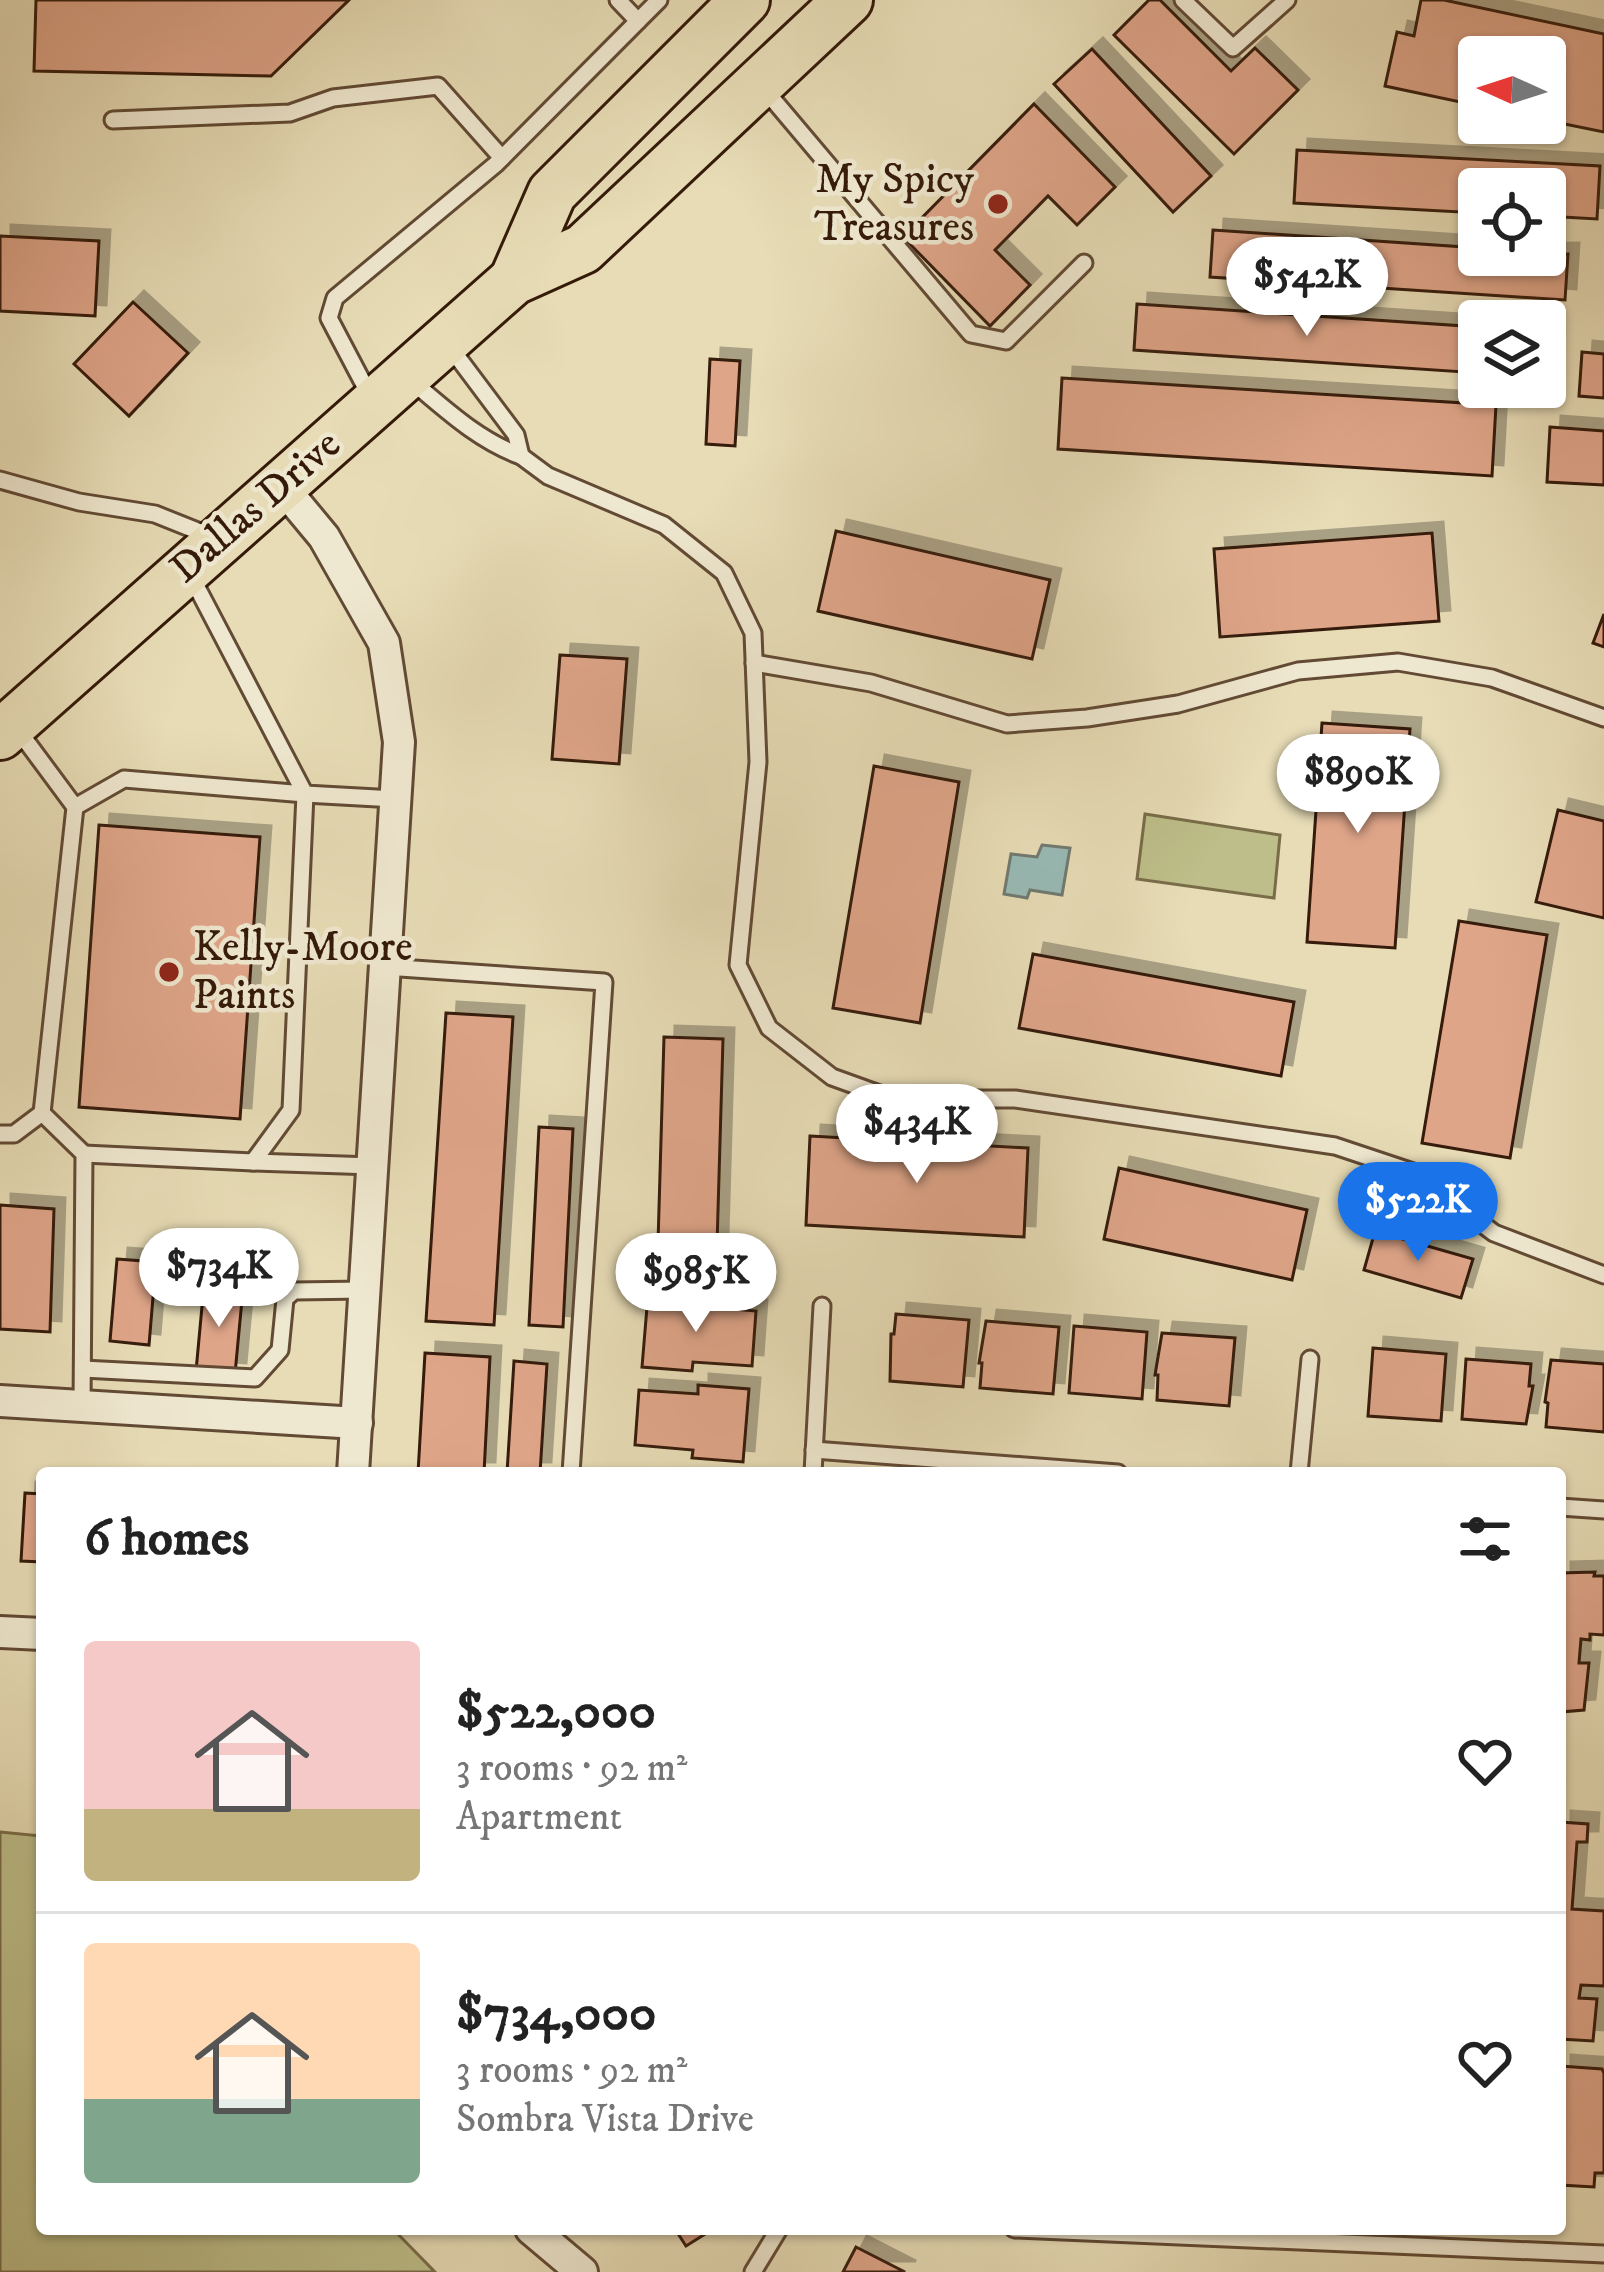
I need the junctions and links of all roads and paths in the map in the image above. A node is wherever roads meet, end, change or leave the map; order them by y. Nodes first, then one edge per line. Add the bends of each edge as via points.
1 (618, 0) edge
2 (659, 0) edge
3 (745, 0) edge
4 (1183, 0) edge
5 (1287, 0) edge
6 (829, 6) edge
7 (638, 21) junction
8 (759, 83) junction
9 (113, 120) dead end
10 (502, 158) junction
11 (1084, 263) dead end
12 (514, 280) junction
13 (445, 341) junction
14 (390, 390) junction
15 (521, 456) junction
16 (0, 480) edge
17 (280, 484) junction
18 (203, 553) junction
19 (754, 663) junction
20 (1604, 718) edge
21 (6, 730) edge
22 (305, 794) junction
23 (395, 799) junction
24 (75, 807) junction
25 (385, 967) junction
26 (42, 1113) junction
27 (0, 1134) edge
28 (84, 1154) junction
29 (253, 1162) junction
30 (373, 1166) junction
31 (1604, 1275) edge
32 (365, 1290) junction
33 (822, 1306) dead end
34 (1310, 1359) dead end
35 (82, 1370) junction
36 (0, 1400) edge
37 (82, 1406) junction
38 (357, 1423) junction
39 (814, 1450) junction
40 (353, 1467) edge
41 (571, 1467) edge
42 (813, 1467) edge
43 (1039, 1467) edge
44 (1299, 1467) edge
45 (1566, 1507) edge
46 (1604, 1510) edge
47 (0, 1632) edge
48 (36, 1634) edge
49 (538, 2235) edge
50 (775, 2235) edge
51 (1270, 2235) edge
52 (1604, 2254) edge
53 (582, 2272) edge
54 (753, 2272) edge

1 - 7 lane
2 - 7 lane
3 - 12 main road, Dallas Drive via 551,194
4 - 5 lane via 1233,48
6 - 8 main road, Dallas Drive
7 - 10 lane
8 - 11 lane via 971,334 1006,340
8 - 12 main road, Dallas Drive via 583,249
9 - 10 lane via 290,113 333,98 438,86
10 - 14 lane via 335,298 329,318
12 - 13 main road, Dallas Drive
13 - 14 main road, Dallas Drive
13 - 15 lane via 516,435
14 - 15 lane
14 - 17 main road, Dallas Drive
15 - 19 lane via 548,476 664,525 724,573 753,632
16 - 18 lane via 155,514
17 - 18 main road, Dallas Drive
17 - 23 street via 325,537 384,643 399,742
18 - 21 main road, Dallas Drive
18 - 22 lane
19 - 20 lane via 871,683 1007,724 1178,704 1298,671 1398,662 1492,678
19 - 31 lane via 758,762 739,965 769,1028 832,1077 893,1099 1015,1099 1335,1146 1413,1172 1494,1233
21 - 24 lane
22 - 23 lane
22 - 24 lane via 124,779
22 - 29 lane via 291,1109
23 - 25 street
24 - 26 lane
25 - 30 street
25 - 41 lane via 604,982
26 - 27 lane via 14,1134
26 - 28 lane
28 - 29 lane
28 - 35 lane
29 - 30 lane
30 - 32 street
32 - 35 lane via 295,1291 285,1299 280,1350 254,1378
32 - 38 street
33 - 39 lane
34 - 44 lane
35 - 37 lane
36 - 37 street
37 - 38 street
38 - 40 street
39 - 42 lane
39 - 43 lane
45 - 46 lane
47 - 48 street
49 - 53 street
50 - 54 lane
51 - 52 lane

